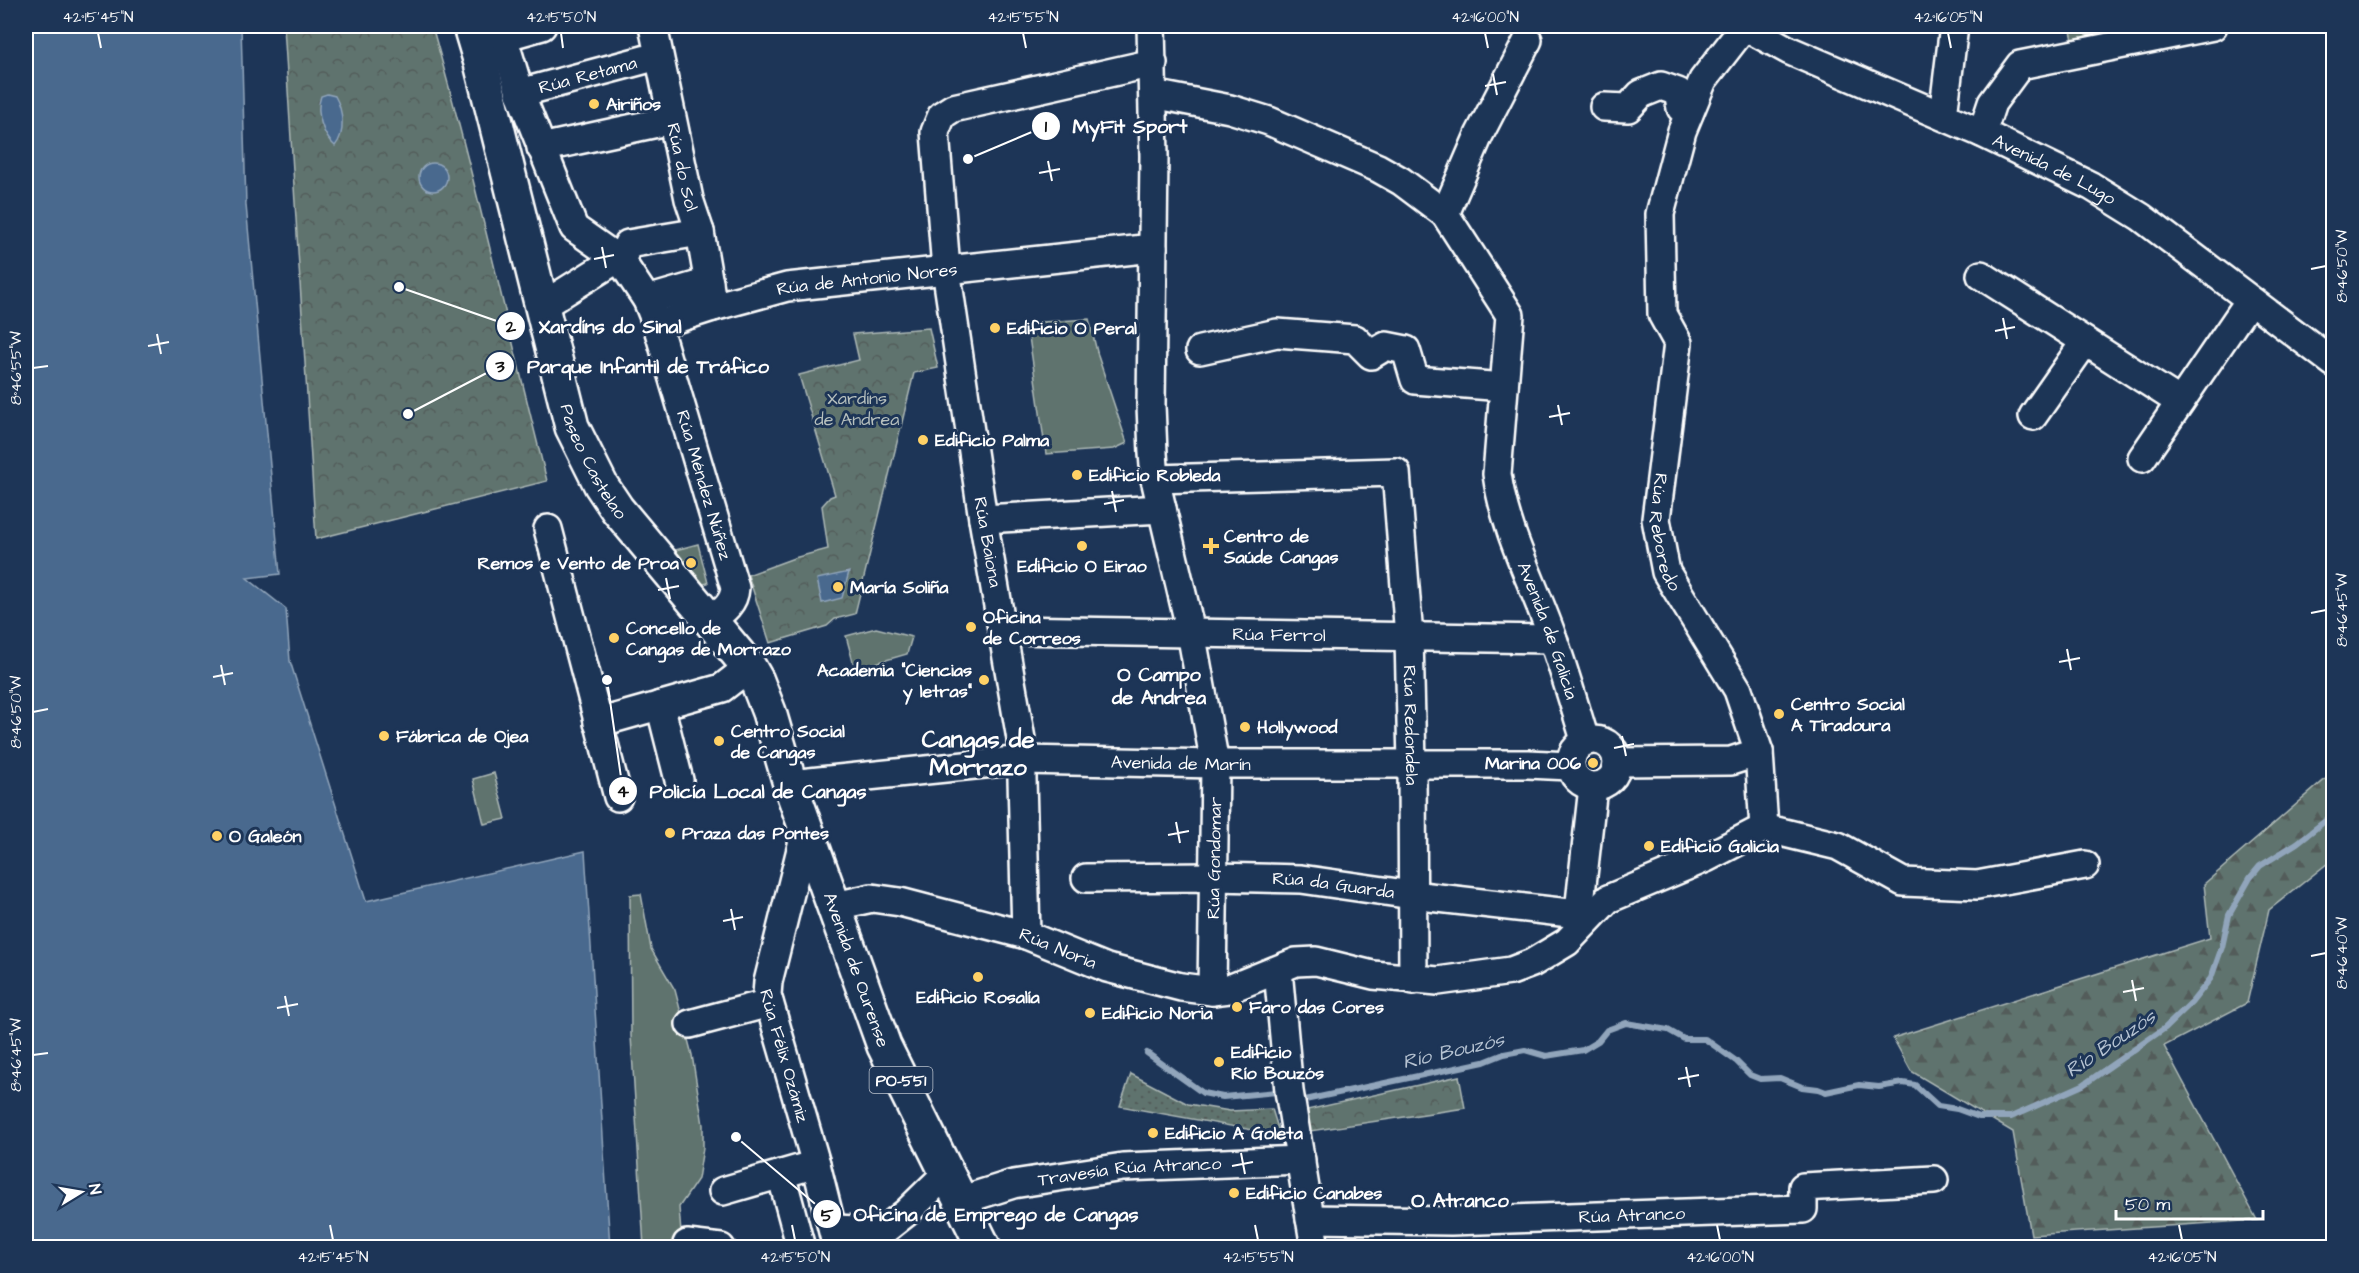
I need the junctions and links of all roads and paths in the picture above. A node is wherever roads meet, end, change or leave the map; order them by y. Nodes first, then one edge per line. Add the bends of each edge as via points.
1 (470, 26) edge
2 (542, 26) edge
3 (652, 26) edge
4 (1151, 26) edge
5 (1745, 26) edge
6 (1954, 26) edge
7 (2213, 26) edge
8 (501, 31) edge
9 (1528, 40) dead end
10 (657, 56) junction
11 (1153, 63) junction
12 (520, 93) junction
13 (1153, 94) junction
14 (1604, 107) dead end
15 (1689, 113) junction
16 (1943, 116) junction
17 (671, 120) junction
18 (1982, 134) junction
19 (541, 148) junction
20 (1445, 214) junction
21 (700, 232) junction
22 (1153, 248) junction
23 (624, 253) junction
24 (946, 269) junction
25 (1981, 275) dead end
26 (711, 294) junction
27 (647, 300) junction
28 (2250, 300) junction
29 (542, 306) junction
30 (657, 325) junction
31 (2085, 342) junction
32 (1200, 350) dead end
33 (2334, 363) edge
34 (1504, 387) junction
35 (2180, 402) junction
36 (2033, 416) dead end
37 (2142, 458) dead end
38 (1155, 479) junction
39 (1162, 509) junction
40 (983, 519) junction
41 (548, 529) dead end
42 (710, 621) junction
43 (1004, 630) junction
44 (1191, 632) junction
45 (1409, 637) junction
46 (1553, 639) junction
47 (753, 674) junction
48 (660, 705) junction
49 (598, 723) junction
50 (1585, 740) junction
51 (1759, 752) junction
52 (1023, 760) junction
53 (1617, 762) junction
54 (1412, 764) junction
55 (1215, 765) junction
56 (1570, 766) junction
57 (679, 780) dead end
58 (790, 784) junction
59 (1593, 786) junction
60 (618, 797) dead end
61 (1764, 828) junction
62 (806, 829) junction
63 (2085, 865) dead end
64 (1214, 877) junction
65 (1086, 878) dead end
66 (1412, 895) junction
67 (835, 906) junction
68 (1578, 922) junction
69 (1026, 935) junction
70 (1278, 970) junction
71 (1413, 980) junction
72 (1212, 991) junction
73 (768, 999) junction
74 (690, 1024) dead end
75 (1301, 1160) junction
76 (816, 1164) junction
77 (781, 1174) junction
78 (1934, 1180) dead end
79 (955, 1186) junction
80 (723, 1191) dead end
81 (1310, 1219) junction
82 (835, 1238) edge
83 (687, 1244) dead end
84 (721, 1248) edge
85 (801, 1248) edge
86 (984, 1248) edge
87 (1315, 1248) edge

1 - 29 main road, Paseo Castelao / PO-551
2 - 8 street
3 - 10 street, Rúa do Sol
4 - 11 street, Rúa Gondomar
5 - 15 street, Rúa Reboredo via 1703,80
5 - 16 street, Avenida de Lugo via 1788,50
6 - 16 street
7 - 18 street via 2020,65 1992,103
8 - 12 street
9 - 20 street via 1479,135
10 - 12 street, Rúa Retama
10 - 17 street, Rúa do Sol
11 - 13 street, Rúa Gondomar
11 - 24 street, Rúa Baiona via 953,108 942,115 936,127 935,150
12 - 19 street
13 - 20 street via 1269,121 1378,168
13 - 22 street, Rúa Gondomar
14 - 15 street via 1628,108 1641,94 1661,86 1678,92 1681,108
15 - 51 street, Rúa Reboredo via 1660,214 1662,314 1678,343 1656,519 1666,572 1738,690
16 - 18 street, Avenida de Lugo
17 - 19 street
17 - 21 street, Rúa do Sol
18 - 28 street, Avenida de Lugo via 2091,186 2141,217
19 - 23 street via 574,228
20 - 34 street, Avenida de Galicia via 1510,315
21 - 23 street
21 - 26 street, Rúa do Sol
22 - 24 street, Rúa de Antonio Nores
22 - 38 street, Rúa Gondomar via 1151,405
23 - 27 street, Rúa Méndez Núñez
23 - 29 street
24 - 26 street, Rúa de Antonio Nores
24 - 40 street, Rúa Baiona
25 - 31 street
26 - 27 street
26 - 30 street, Rúa de Antonio Nores
27 - 30 street, Rúa Méndez Núñez
28 - 33 street, Avenida de Lugo
28 - 35 street
29 - 42 main road, Paseo Castelao / PO-551 via 572,427 600,485
30 - 42 street, Rúa Méndez Núñez via 735,588 730,605
31 - 35 street
31 - 36 street
32 - 34 street via 1277,333 1355,339 1371,355 1386,346 1406,350 1415,380
34 - 46 street, Avenida de Galicia via 1497,474 1500,497
35 - 37 street
38 - 39 street, Rúa Gondomar
38 - 45 street, Rúa Redondela via 1396,472
39 - 40 street
39 - 44 street, Rúa Gondomar
40 - 43 street, Rúa Baiona
41 - 49 street
42 - 47 main road, Paseo Castelao / PO-551
43 - 44 street, Rúa Ferrol
43 - 52 street, Rúa Baiona
44 - 45 street, Rúa Ferrol
44 - 55 street, Rúa Gondomar
45 - 46 street, Rúa Ferrol
45 - 54 street, Rúa Redondela
46 - 50 street, Avenida de Galicia
47 - 48 street via 722,688
47 - 58 main road, PO-551 via 770,712
48 - 49 street
48 - 57 street
49 - 60 street
50 - 53 street via 1603,741 1612,747
50 - 56 street via 1572,753
51 - 53 street via 1731,761
51 - 61 street, Rúa Reboredo
52 - 55 street, Avenida de Marín
52 - 58 street, Avenida de Marín
52 - 69 street, Rúa Baiona
53 - 59 street via 1611,779
54 - 55 street, Avenida de Marín
54 - 56 street, Avenida de Marín
54 - 66 street, Rúa Redondela
55 - 64 street, Rúa Gondomar
56 - 59 street via 1574,777
58 - 62 main road, Avenida de Ourense / PO-551
59 - 68 street
61 - 63 street via 1838,846 1903,882 1977,885
61 - 68 street via 1706,858 1608,899
62 - 67 main road, Avenida de Ourense / PO-551
62 - 73 street, Rúa Félix Ozámiz via 768,982
64 - 65 street, Rúa da Guarda
64 - 66 street, Rúa da Guarda via 1301,879
64 - 72 street, Rúa Gondomar
66 - 68 street, Rúa da Guarda
66 - 71 street, Rúa Redondela
67 - 69 street, Rúa Noria via 872,898 900,902
67 - 79 main road, Avenida de Ourense / PO-551 via 884,1046
68 - 71 street, Rúa Noria via 1567,942 1511,971 1438,981
69 - 72 street, Rúa Noria via 1107,968
70 - 71 street, Rúa Noria via 1296,962 1317,961
70 - 72 street, Rúa Noria via 1229,989
70 - 75 street via 1289,1091
73 - 74 street
73 - 76 street, Rúa Félix Ozámiz
75 - 79 street, Travesía Rúa Atranco via 1122,1167 1013,1184
75 - 81 street
76 - 77 street
76 - 82 street, Rúa Félix Ozámiz
77 - 80 street
77 - 85 street
78 - 81 street, Rúa Atranco via 1803,1187 1803,1209 1451,1221
79 - 82 street via 907,1212 883,1231
79 - 86 main road, Avenida de Ourense / PO-551
81 - 87 street
83 - 84 street

